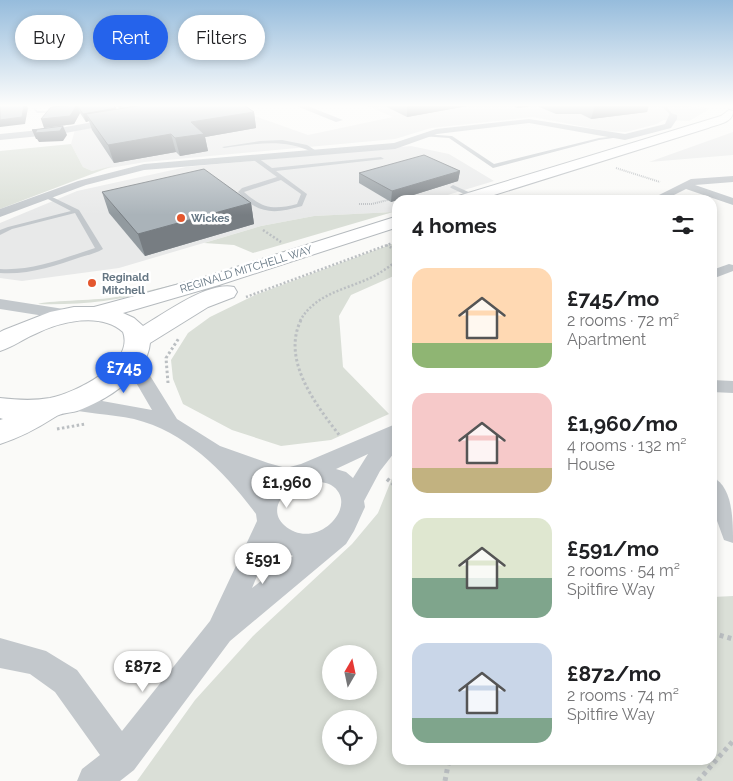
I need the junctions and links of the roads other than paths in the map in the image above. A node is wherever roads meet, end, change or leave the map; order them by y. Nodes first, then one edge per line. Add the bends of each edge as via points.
1 (275, 141) edge
2 (282, 141) edge
3 (408, 141) edge
4 (457, 141) edge
5 (590, 141) edge
6 (651, 141) edge
7 (684, 141) edge
8 (224, 147) dead end
9 (316, 152) junction
10 (253, 158) junction
11 (381, 159) dead end
12 (269, 170) junction
13 (280, 178) junction
14 (733, 178) edge
15 (684, 187) junction
16 (470, 195) edge
17 (513, 195) edge
18 (666, 195) edge
19 (710, 195) edge
20 (46, 196) junction
21 (717, 197) edge
22 (733, 202) edge
23 (77, 211) junction
24 (0, 213) edge
25 (392, 223) edge
26 (0, 233) edge
27 (391, 239) edge
28 (0, 271) edge
29 (729, 274) dead end
30 (717, 275) edge
31 (0, 304) edge
32 (94, 314) junction
33 (70, 315) junction
34 (0, 343) edge
35 (136, 345) junction
36 (717, 386) edge
37 (733, 387) edge
38 (0, 408) edge
39 (59, 413) junction
40 (170, 424) junction
41 (0, 433) edge
42 (392, 437) edge
43 (211, 450) junction
44 (364, 458) junction
45 (293, 475) junction
46 (717, 491) edge
47 (353, 499) junction
48 (267, 516) junction
49 (733, 532) edge
50 (337, 536) junction
51 (220, 631) junction
52 (0, 654) edge
53 (122, 758) junction
54 (94, 781) edge

1 - 8 lane
2 - 9 lane via 302,144
3 - 9 street via 395,146
4 - 5 lane via 493,166
6 - 16 main road
7 - 17 main road
9 - 10 street
10 - 12 lane
10 - 20 street via 136,169
11 - 12 lane
12 - 13 lane
13 - 13 lane via 304,194 300,205 264,209 254,206 241,192
14 - 15 street via 695,181
15 - 18 street
15 - 19 street
20 - 23 lane
20 - 24 street
21 - 22 street
23 - 26 lane
23 - 28 lane via 99,249 32,268
25 - 32 main road, REGINALD MITCHELL WAY via 212,281
27 - 35 main road, REGINALD MITCHELL WAY via 200,302
29 - 30 street
31 - 33 street
32 - 33 main road
32 - 35 main road via 124,322 134,332
33 - 34 main road via 34,325
35 - 39 main road via 127,365 109,382
35 - 40 street via 140,374
36 - 37 street
38 - 39 main road
39 - 40 street via 132,413
39 - 41 main road
40 - 43 street
42 - 44 street
43 - 45 street via 264,471
43 - 48 street via 250,488
44 - 45 street
44 - 47 street
45 - 47 street via 326,472 347,486
45 - 48 street via 271,493
46 - 49 street
47 - 50 street via 348,524
48 - 50 street via 281,538 302,545 318,544
48 - 51 street
50 - 51 street
51 - 53 street
52 - 53 street via 36,662 66,681
53 - 54 street

